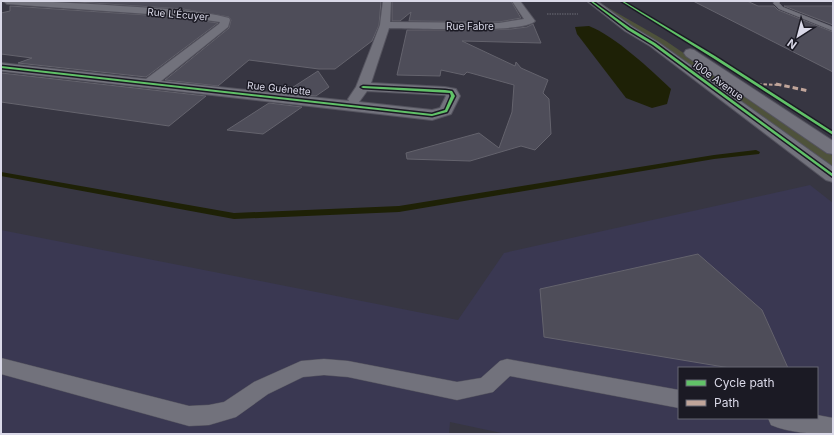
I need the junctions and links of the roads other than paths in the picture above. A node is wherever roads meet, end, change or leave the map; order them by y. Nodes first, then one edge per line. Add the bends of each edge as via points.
1 (7, 1) edge
2 (387, 1) edge
3 (516, 1) edge
4 (591, 1) edge
5 (778, 1) edge
6 (611, 2) edge
7 (385, 25) junction
8 (833, 29) edge
9 (1, 67) edge
10 (149, 83) junction
11 (363, 88) junction
12 (351, 105) junction
13 (833, 149) edge
14 (833, 176) edge
15 (1, 366) edge
16 (678, 399) edge
17 (784, 419) edge
18 (833, 428) edge

1 - 10 street, Rue L'Écuyer via 177,13 225,20 224,25
2 - 7 street
3 - 7 street, Rue Fabre via 530,21 499,26
4 - 14 street, 100e Avenue via 654,44
5 - 8 lane via 776,3 781,8
6 - 13 street, 100e Avenue
7 - 11 street
9 - 10 street, Rue Guénette
10 - 12 street, Rue Guénette
11 - 12 street
11 - 12 street, Rue Guénette via 445,91 451,92 453,96 446,111 432,115
15 - 16 lane via 189,416 230,410 261,388 301,369 324,367 348,369 457,391 486,386 507,366
17 - 18 lane

